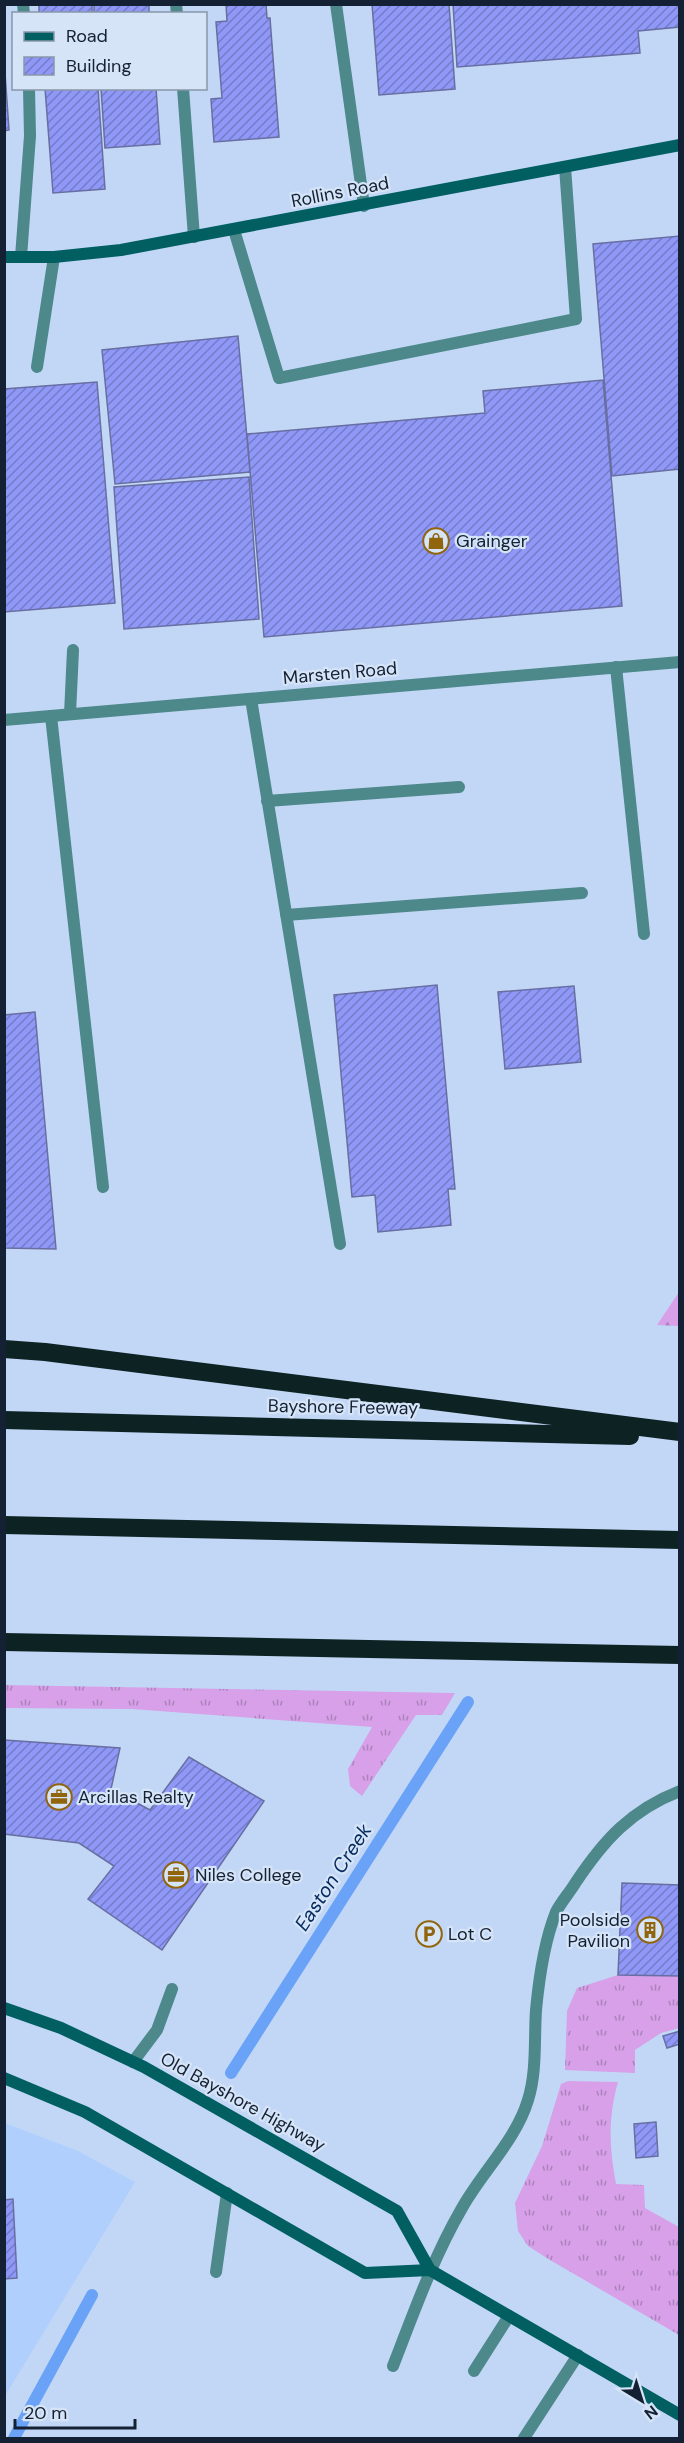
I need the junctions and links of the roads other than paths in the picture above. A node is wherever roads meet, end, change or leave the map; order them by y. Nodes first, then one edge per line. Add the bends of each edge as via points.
1 (336, 4) edge
2 (29, 90) edge
3 (183, 90) edge
4 (680, 145) edge
5 (565, 167) junction
6 (364, 206) junction
7 (234, 230) junction
8 (194, 237) junction
9 (4, 256) edge
10 (21, 257) junction
11 (54, 257) junction
12 (37, 367) dead end
13 (73, 650) dead end
14 (680, 662) edge
15 (616, 667) junction
16 (251, 699) junction
17 (70, 714) junction
18 (51, 716) junction
19 (4, 720) edge
20 (459, 787) dead end
21 (267, 801) junction
22 (582, 893) dead end
23 (286, 915) junction
24 (644, 934) dead end
25 (103, 1187) dead end
26 (340, 1244) dead end
27 (4, 1349) edge
28 (4, 1420) edge
29 (680, 1432) edge
30 (680, 1437) edge
31 (4, 1525) edge
32 (680, 1540) edge
33 (4, 1642) edge
34 (680, 1655) edge
35 (680, 1791) edge
36 (172, 1989) dead end
37 (4, 2008) edge
38 (133, 2062) junction
39 (4, 2078) edge
40 (227, 2193) junction
41 (430, 2270) junction
42 (216, 2272) dead end
43 (509, 2316) junction
44 (578, 2355) junction
45 (393, 2366) dead end
46 (474, 2371) dead end
47 (680, 2415) edge
48 (524, 2439) edge

1 - 6 street
2 - 10 street via 30,136
3 - 8 street
4 - 5 main road, Rollins Road
5 - 6 main road, Rollins Road
5 - 7 street via 576,319 279,378
6 - 7 main road, Rollins Road
7 - 8 main road, Rollins Road
8 - 11 main road, Rollins Road
9 - 10 main road, Rollins Road
10 - 11 main road, Rollins Road
11 - 12 street
13 - 17 street
14 - 15 street, Marsten Road
15 - 16 street, Marsten Road
15 - 24 street
16 - 17 street, Marsten Road
16 - 21 street
17 - 18 street, Marsten Road
18 - 19 street, Marsten Road
18 - 25 street
20 - 21 street
21 - 23 street
22 - 23 street
23 - 26 street
27 - 29 highway
28 - 30 highway, Bayshore Freeway
31 - 32 highway
33 - 34 highway
35 - 41 street via 629,1820 599,1847 557,1911 541,1968 536,2056 528,2100 508,2139 462,2206
36 - 38 street via 157,2030
37 - 38 main road, Old Bayshore Highway via 61,2028
38 - 41 main road, Old Bayshore Highway via 397,2211
39 - 40 main road via 86,2112
40 - 41 main road via 365,2273
40 - 42 street
41 - 43 main road
41 - 45 street
43 - 44 main road
43 - 46 street
44 - 47 main road
44 - 48 street

